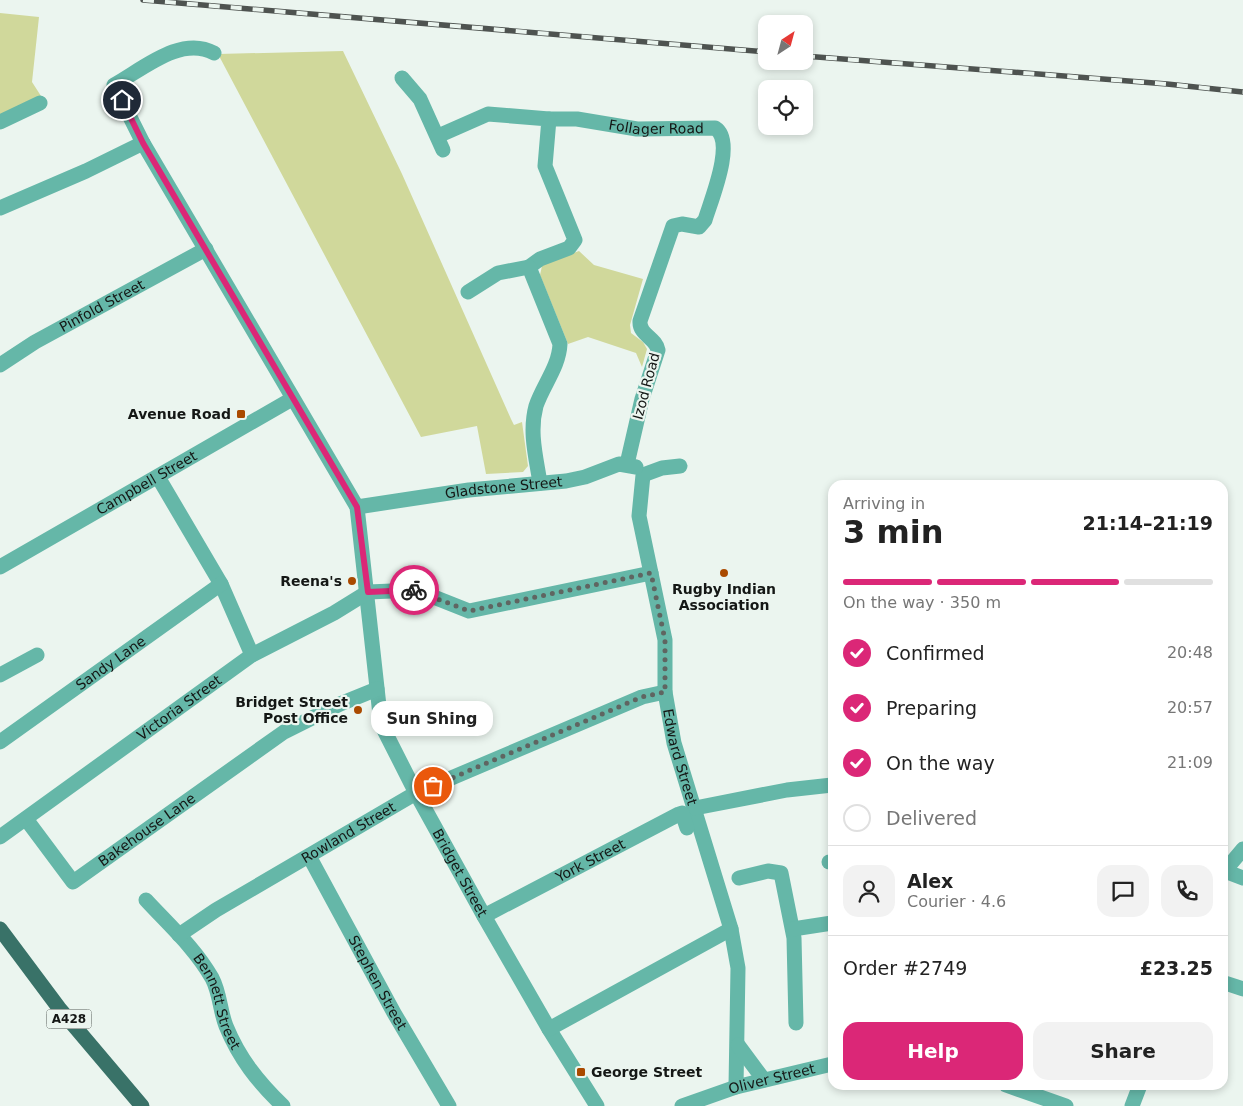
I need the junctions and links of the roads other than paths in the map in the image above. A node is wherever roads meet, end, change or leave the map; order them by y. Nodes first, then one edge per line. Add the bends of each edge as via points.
1 (214, 53) dead end
2 (402, 78) dead end
3 (40, 104) dead end
4 (549, 119) junction
5 (0, 122) edge
6 (143, 143) junction
7 (0, 208) edge
8 (699, 227) joint
9 (206, 249) junction
10 (529, 267) junction
11 (468, 292) dead end
12 (0, 365) edge
13 (292, 399) junction
14 (627, 464) junction
15 (680, 466) dead end
16 (642, 475) junction
17 (158, 478) junction
18 (540, 483) junction
19 (357, 507) junction
20 (0, 567) edge
21 (651, 573) junction
22 (221, 584) junction
23 (368, 592) junction
24 (37, 656) dead end
25 (252, 656) junction
26 (0, 675) edge
27 (377, 689) junction
28 (665, 692) junction
29 (0, 742) edge
30 (828, 785) edge
31 (416, 793) junction
32 (695, 808) junction
33 (26, 819) junction
34 (688, 828) dead end
35 (0, 837) edge
36 (1243, 849) edge
37 (309, 856) junction
38 (1228, 866) edge
39 (1228, 873) edge
40 (739, 878) dead end
41 (1243, 878) edge
42 (146, 900) dead end
43 (484, 916) junction
44 (828, 923) edge
45 (793, 928) junction
46 (0, 929) edge
47 (731, 929) junction
48 (179, 935) junction
49 (1228, 984) edge
50 (1243, 989) edge
51 (796, 1023) dead end
52 (549, 1028) junction
53 (738, 1045) junction
54 (828, 1065) edge
55 (764, 1080) junction
56 (736, 1087) junction
57 (1020, 1090) edge
58 (1138, 1090) edge
59 (713, 1101) edge
60 (142, 1106) edge
61 (282, 1106) edge
62 (449, 1106) edge
63 (597, 1106) edge
64 (682, 1106) edge
65 (1066, 1106) edge
66 (1132, 1106) edge

1 - 6 street via 205,48 178,48 114,85
2 - 4 street, Follager Road via 420,99 440,143 488,114
3 - 5 street
4 - 8 street, Follager Road via 577,119 637,129 717,129 724,138 724,154 706,220
4 - 10 street via 545,166 575,240 569,248 540,259
6 - 7 street
6 - 9 street
8 - 14 street, Izod Road via 673,226 640,321 642,330 658,350 642,399
9 - 12 street, Pinfold Street via 35,342
9 - 13 street
10 - 11 street via 498,273 487,288
10 - 18 street via 560,344 558,358 537,404 531,428
13 - 17 street, Campbell Street
13 - 19 street
14 - 16 street via 637,467
14 - 18 street, Gladstone Street via 585,477
15 - 16 street
16 - 21 street, Edward Street via 639,516
17 - 20 street, Campbell Street
17 - 22 street
18 - 19 street, Gladstone Street
19 - 23 street
21 - 23 street via 469,611 416,590
21 - 28 street, Edward Street via 665,640
22 - 25 street
22 - 29 street, Sandy Lane
23 - 25 street, Victoria Street
23 - 27 street, Bridget Street
24 - 26 street
25 - 33 street, Victoria Street
27 - 31 street, Bridget Street via 381,724
27 - 33 street, Bakehouse Lane via 284,732 73,882
28 - 31 street, Rowland Street via 642,697
28 - 32 street, Edward Street via 674,743
30 - 32 street
31 - 37 street, Rowland Street
31 - 43 street, Bridget Street
32 - 47 street, Edward Street
33 - 35 street, Victoria Street
34 - 43 street, York Street via 682,813
36 - 38 street
37 - 48 street, Rowland Street
37 - 62 street, Stephen Street via 394,1014
39 - 41 street
40 - 45 street via 768,871 781,873
42 - 48 street, Bennett Street
43 - 52 street, Bridget Street
44 - 45 street
45 - 51 street
46 - 60 main road, A428 via 59,1008
47 - 52 street
47 - 53 street, Edward Street via 738,968
48 - 61 street, Bennett Street via 213,980 225,1025 244,1063
49 - 50 street
52 - 63 street, Bridget Street
53 - 55 street
53 - 56 street, Edward Street
54 - 55 street, Oliver Street
55 - 56 street, Oliver Street
56 - 59 street, Oliver Street
57 - 65 street
58 - 66 street
59 - 64 street, Oliver Street

